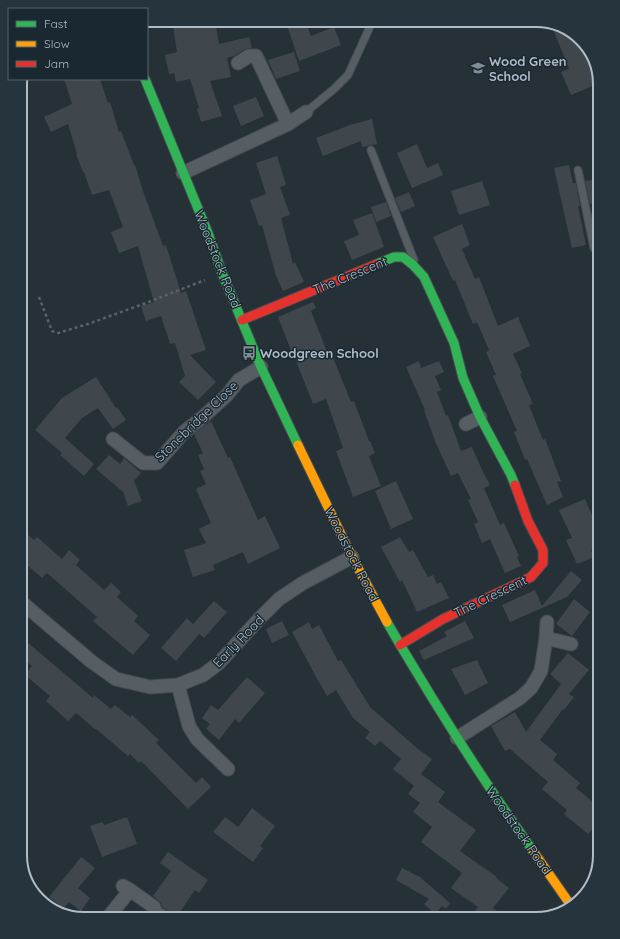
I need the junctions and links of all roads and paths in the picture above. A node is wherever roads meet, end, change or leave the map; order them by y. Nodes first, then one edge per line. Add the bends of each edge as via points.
1 (370, 27) edge
2 (238, 63) dead end
3 (145, 80) edge
4 (306, 112) joint
5 (288, 124) junction
6 (371, 150) dead end
7 (578, 170) dead end
8 (183, 173) junction
9 (593, 243) edge
10 (417, 270) junction
11 (222, 273) junction
12 (39, 296) dead end
13 (242, 320) junction
14 (261, 367) junction
15 (480, 417) junction
16 (466, 424) dead end
17 (112, 439) dead end
18 (352, 558) junction
19 (27, 607) edge
20 (547, 622) dead end
21 (546, 638) junction
22 (571, 644) dead end
23 (400, 646) junction
24 (178, 685) junction
25 (457, 738) junction
26 (228, 769) dead end
27 (568, 902) edge
28 (154, 907) joint
29 (112, 912) edge
30 (161, 912) edge

1 - 4 lane via 348,75
2 - 5 street via 249,56 256,56
3 - 8 main road, Woodstock Road
4 - 5 street
5 - 8 street
6 - 10 lane
7 - 9 lane
8 - 11 main road, Woodstock Road
10 - 13 main road, The Crescent via 403,257 394,257
10 - 15 main road, The Crescent via 424,277 454,343 463,378
11 - 12 path via 146,303 58,333 52,331
11 - 13 main road, Woodstock Road
13 - 14 main road, Woodstock Road
14 - 17 street, Stonebridge Close via 239,380 203,418 184,432 157,463 143,463
14 - 18 main road, Woodstock Road
15 - 16 street
15 - 23 main road, The Crescent via 511,475 528,520 543,550 543,563 531,576 443,619
18 - 23 main road, Woodstock Road
18 - 24 street, Early Road via 303,583 280,599 219,663 203,675
19 - 24 street, Early Road via 116,679 150,687
20 - 21 street
21 - 22 street
21 - 25 street via 541,671 531,688 520,698
23 - 25 main road, Woodstock Road
24 - 26 street via 189,726 197,739
25 - 27 main road, Woodstock Road
28 - 29 street via 127,888
28 - 30 lane

